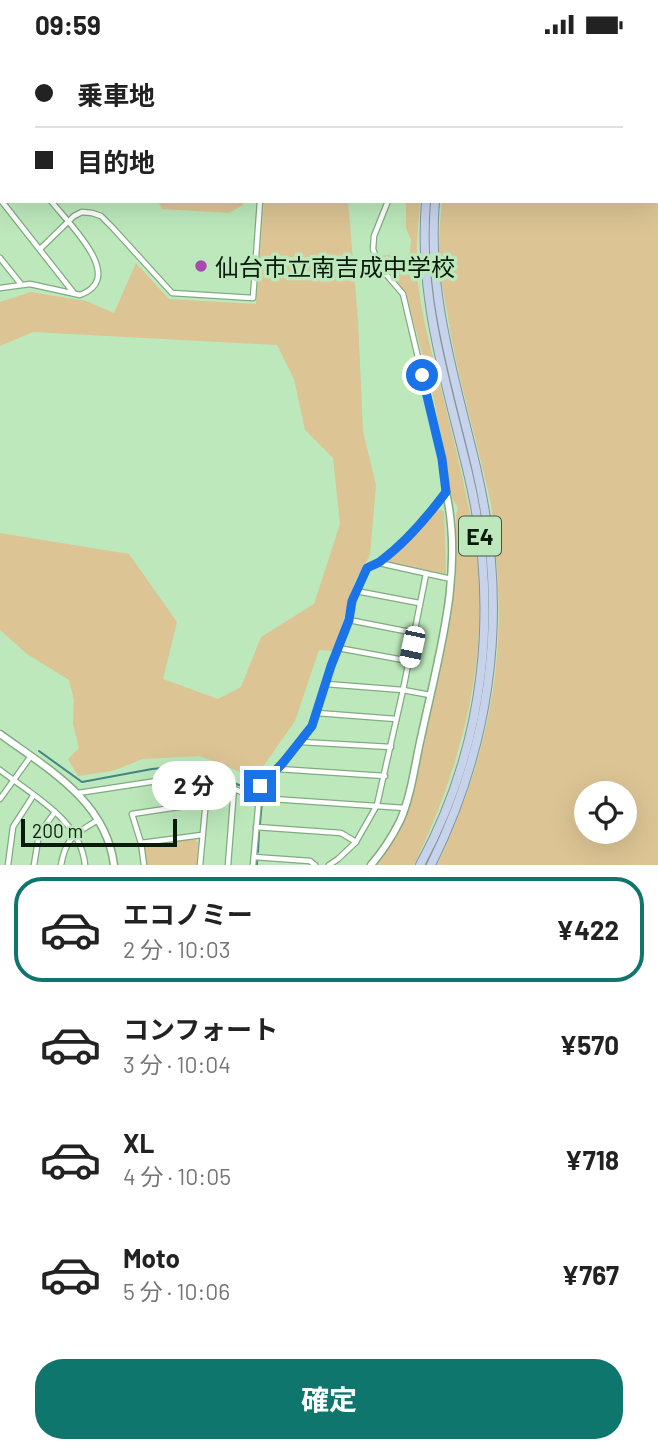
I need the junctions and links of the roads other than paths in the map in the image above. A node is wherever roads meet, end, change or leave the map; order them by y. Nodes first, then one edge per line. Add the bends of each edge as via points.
1 (3, 203) edge
2 (53, 203) edge
3 (260, 203) edge
4 (387, 203) edge
5 (426, 203) edge
6 (435, 203) edge
7 (67, 222) junction
8 (40, 249) junction
9 (0, 258) edge
10 (21, 284) junction
11 (0, 288) edge
12 (74, 293) junction
13 (446, 492) junction
14 (379, 563) junction
15 (426, 574) junction
16 (452, 579) junction
17 (356, 591) junction
18 (419, 603) junction
19 (349, 620) junction
20 (415, 633) junction
21 (338, 648) junction
22 (409, 661) junction
23 (326, 684) junction
24 (403, 690) junction
25 (430, 695) junction
26 (317, 713) junction
27 (397, 719) junction
28 (0, 734) edge
29 (300, 741) junction
30 (391, 747) junction
31 (31, 756) junction
32 (278, 769) junction
33 (0, 771) edge
34 (384, 776) junction
35 (208, 778) junction
36 (13, 781) junction
37 (234, 788) junction
38 (78, 793) junction
39 (33, 796) junction
40 (258, 798) junction
41 (0, 799) edge
42 (205, 803) junction
43 (377, 805) junction
44 (405, 808) junction
45 (55, 812) junction
46 (98, 819) junction
47 (256, 827) junction
48 (75, 834) junction
49 (203, 835) junction
50 (141, 842) junction
51 (356, 842) junction
52 (254, 856) junction
53 (8, 865) edge
54 (34, 865) edge
55 (61, 865) edge
56 (85, 865) edge
57 (114, 865) edge
58 (144, 865) edge
59 (200, 865) edge
60 (228, 865) edge
61 (253, 865) edge
62 (314, 865) edge
63 (329, 865) edge
64 (371, 865) edge
65 (420, 865) edge
66 (431, 865) edge

1 - 8 street
2 - 7 street
3 - 7 street via 253,298 172,293 101,216 82,212
4 - 13 street via 373,250 376,261 403,294
5 - 65 highway, E4 via 429,310 476,510 485,604 481,679 472,727 452,795
6 - 66 highway, E4 via 438,310 482,495 494,591 492,652 480,730 463,790
7 - 8 street
7 - 12 street via 99,267 96,286 80,295
8 - 12 street
9 - 10 street
10 - 11 street
10 - 12 street
13 - 14 street
13 - 16 street via 453,535
14 - 15 street
14 - 17 street via 367,568
15 - 16 street
15 - 18 street
16 - 25 street
17 - 18 street
17 - 19 street
18 - 20 street
19 - 20 street
19 - 21 street
20 - 22 street
21 - 22 street
21 - 23 street
22 - 24 street
23 - 24 street
23 - 26 street
24 - 25 street
24 - 27 street
25 - 44 street
26 - 27 street
26 - 29 street
27 - 30 street
28 - 31 street
29 - 30 street
29 - 32 street
30 - 34 street
31 - 36 street
31 - 38 street
32 - 34 street
32 - 40 street via 260,786
33 - 36 street
34 - 43 street
35 - 37 street
35 - 38 street via 196,775
35 - 42 street
36 - 39 street
36 - 41 street
37 - 40 street
37 - 60 street
38 - 46 street
39 - 45 street
39 - 53 street via 13,827
40 - 43 street
40 - 47 street
42 - 49 street
42 - 50 street via 132,814
43 - 44 street
43 - 51 street
44 - 64 street
45 - 48 street
45 - 54 street via 39,834
46 - 48 street
46 - 57 street via 112,848
47 - 51 street via 341,833
47 - 52 street
48 - 55 street via 66,844
48 - 56 street
49 - 50 street
49 - 59 street
50 - 58 street
51 - 63 street
52 - 61 street
52 - 62 street via 310,860

